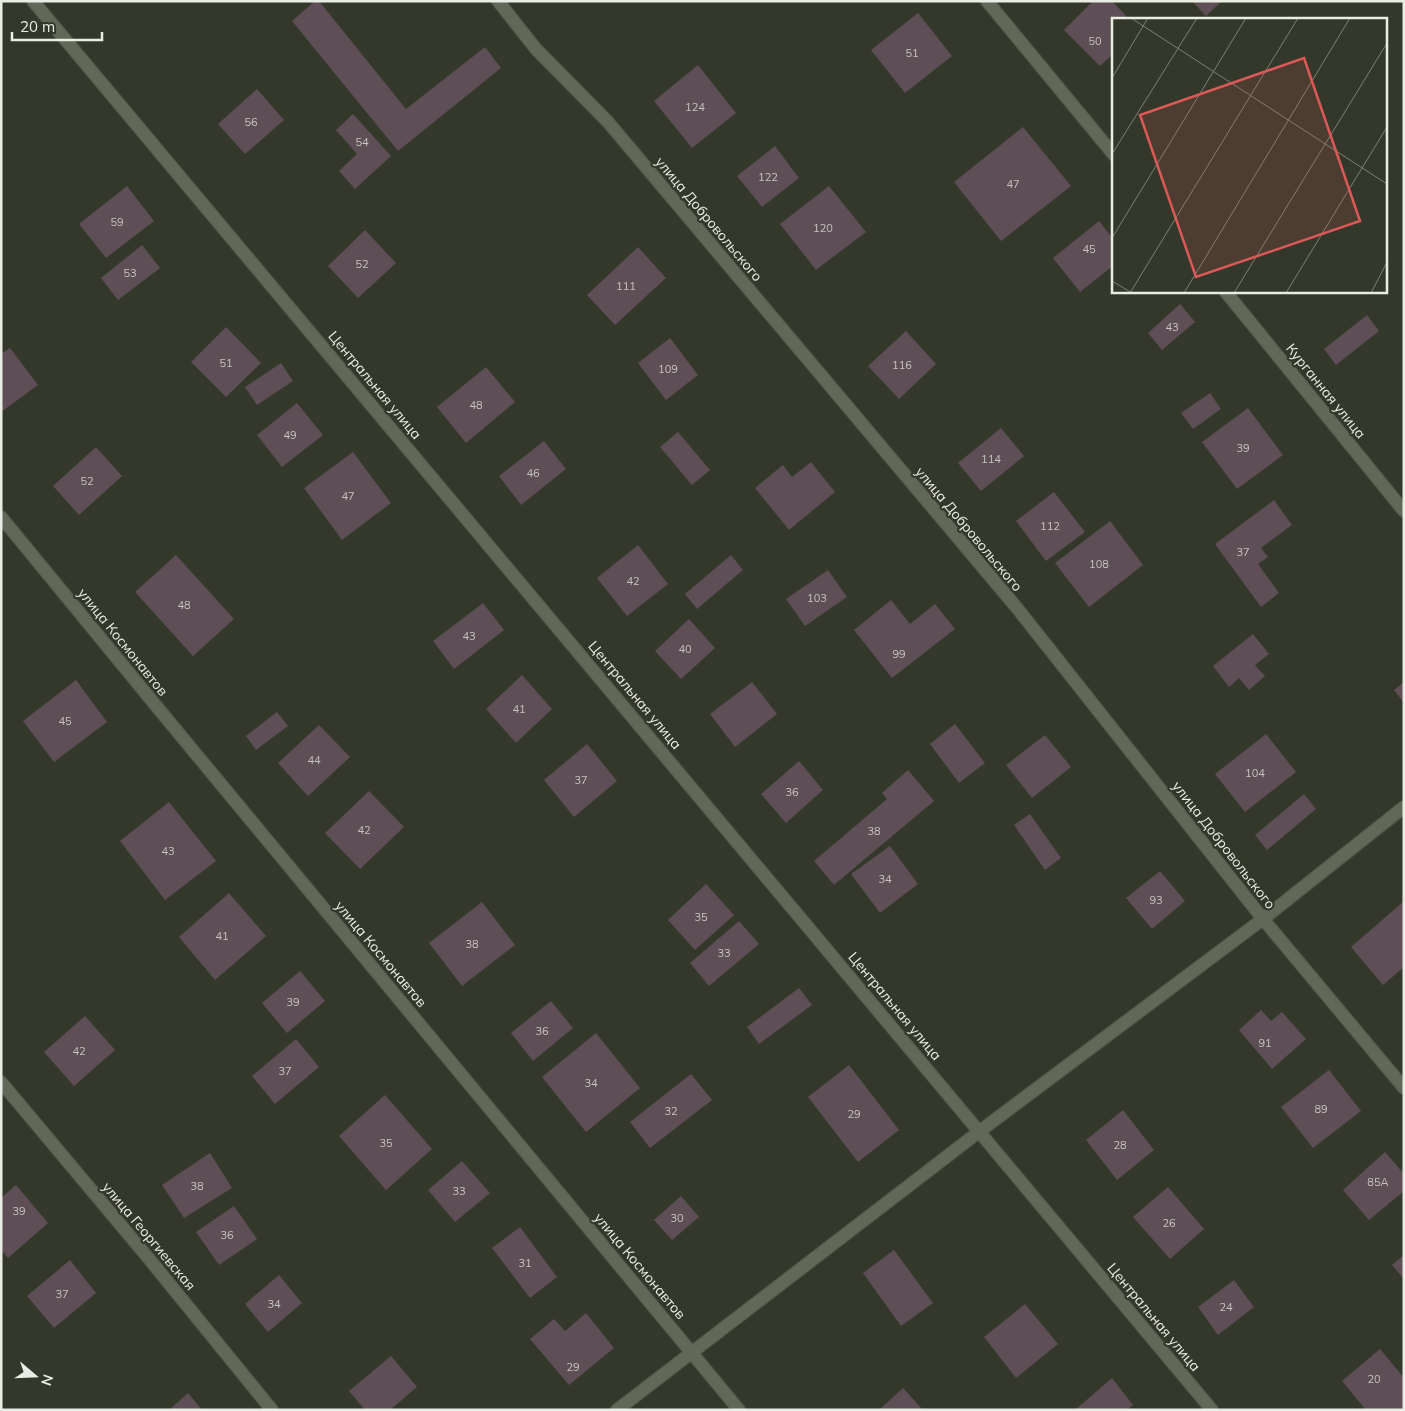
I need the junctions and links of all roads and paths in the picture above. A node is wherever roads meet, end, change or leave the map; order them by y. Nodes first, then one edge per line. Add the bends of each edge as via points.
1 (33, 1) edge
2 (498, 1) edge
3 (987, 1) edge
4 (1112, 153) edge
5 (1226, 292) edge
6 (1404, 511) edge
7 (1, 517) edge
8 (1404, 807) edge
9 (1263, 919) junction
10 (1, 1082) edge
11 (1404, 1088) edge
12 (980, 1131) junction
13 (692, 1352) junction
14 (272, 1410) edge
15 (617, 1410) edge
16 (739, 1410) edge
17 (1212, 1410) edge

1 - 12 street, Центральная улица
2 - 9 street, улица Добровольского via 536,49 608,122 1016,608
3 - 4 street
5 - 6 street, Курганная улица
7 - 13 street, улица Космонавтов
8 - 9 street
9 - 11 street, улица Добровольского
9 - 12 street
10 - 14 street, улица Георгиевская
12 - 13 street
12 - 17 street, Центральная улица
13 - 15 street
13 - 16 street, улица Космонавтов

